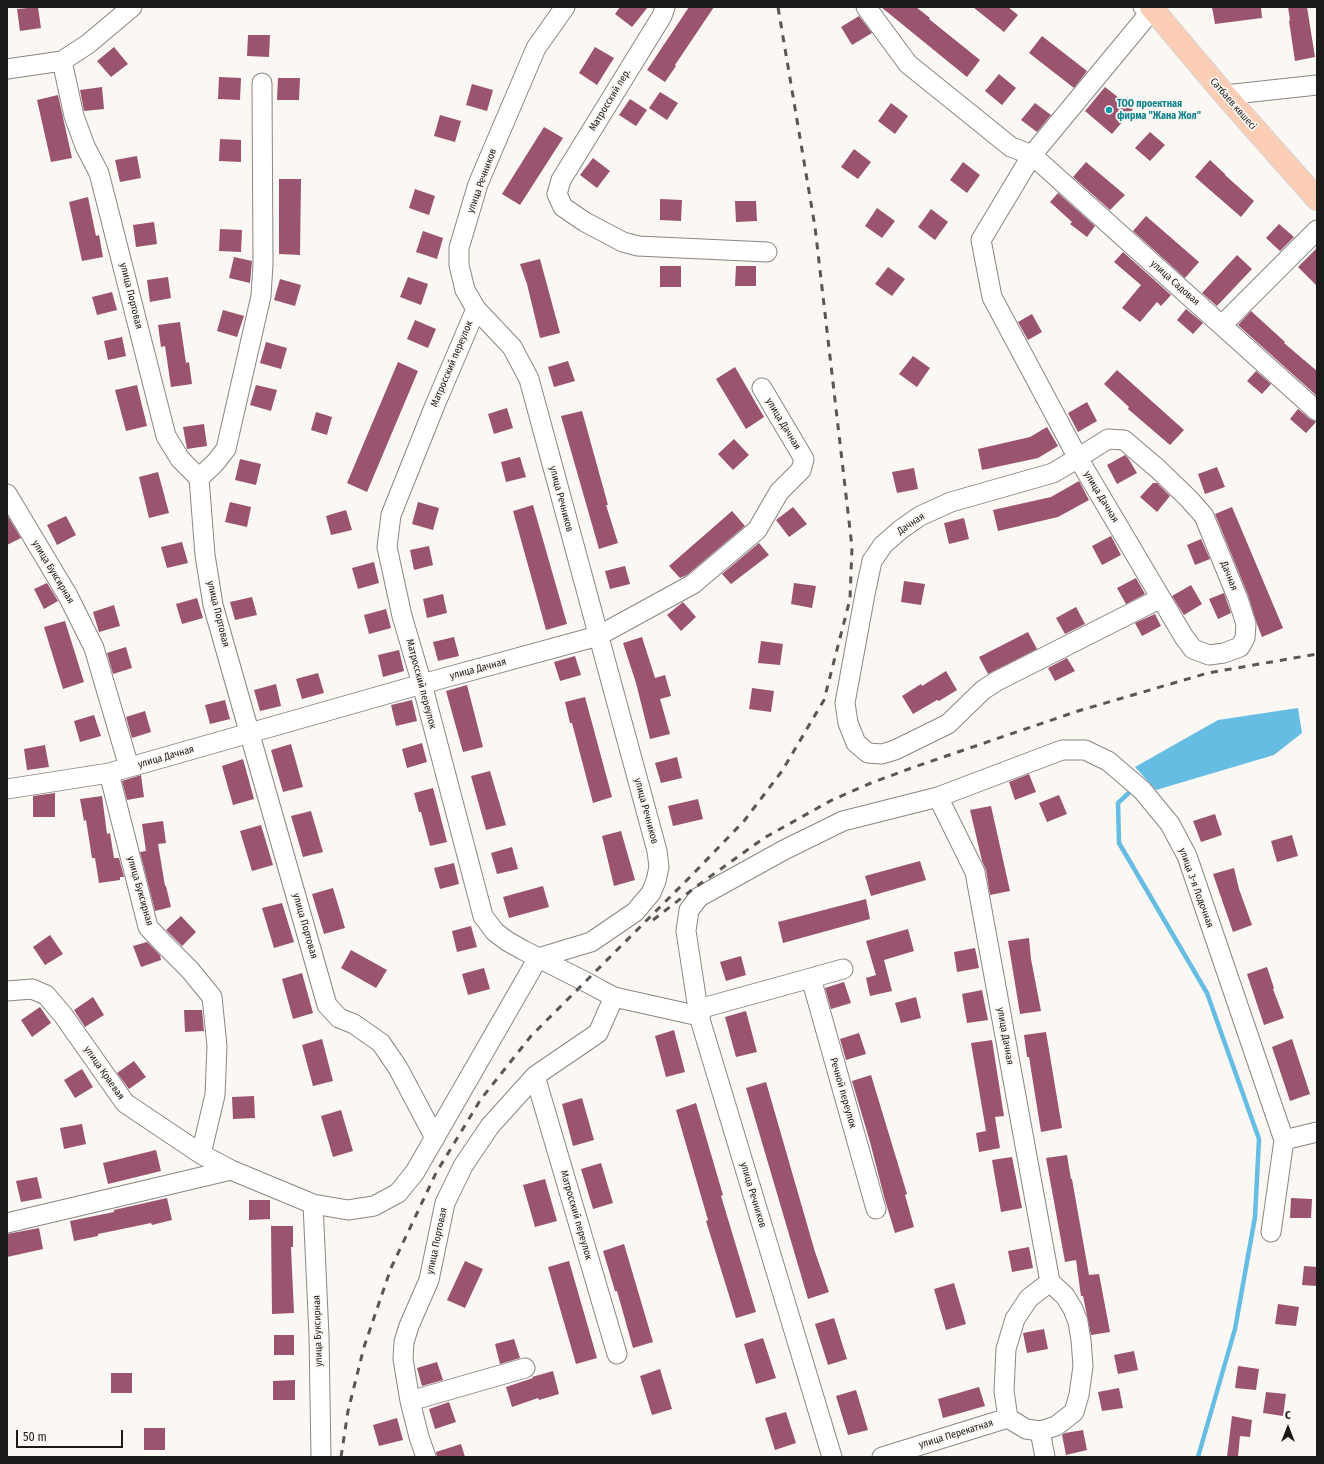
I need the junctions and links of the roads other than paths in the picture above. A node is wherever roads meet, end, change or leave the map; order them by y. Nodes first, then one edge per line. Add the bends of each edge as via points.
1 (132, 7) edge
2 (565, 7) edge
3 (665, 7) edge
4 (866, 7) edge
5 (1149, 8) edge
6 (62, 62) junction
7 (7, 69) edge
8 (262, 83) dead end
9 (1317, 85) edge
10 (1225, 94) junction
11 (1032, 155) junction
12 (1317, 199) edge
13 (1317, 230) edge
14 (767, 252) dead end
15 (476, 309) junction
16 (1222, 325) junction
17 (762, 388) dead end
18 (1317, 411) edge
19 (1078, 458) junction
20 (199, 478) junction
21 (7, 494) edge
22 (1161, 598) junction
23 (598, 636) junction
24 (422, 684) junction
25 (250, 733) junction
26 (129, 767) junction
27 (109, 773) junction
28 (7, 789) edge
29 (938, 796) junction
30 (686, 931) joint
31 (538, 958) junction
32 (843, 969) dead end
33 (811, 978) junction
34 (7, 991) edge
35 (614, 997) junction
36 (699, 1016) junction
37 (535, 1076) junction
38 (1317, 1132) edge
39 (435, 1138) junction
40 (1284, 1140) junction
41 (201, 1154) junction
42 (231, 1170) junction
43 (313, 1204) junction
44 (876, 1209) dead end
45 (7, 1223) edge
46 (1271, 1232) dead end
47 (1050, 1282) junction
48 (617, 1354) dead end
49 (525, 1368) dead end
50 (410, 1401) junction
51 (1008, 1418) junction
52 (1040, 1431) junction
53 (320, 1457) edge
54 (426, 1457) edge
55 (832, 1457) edge
56 (882, 1457) edge
57 (1045, 1457) edge

1 - 6 street
2 - 15 street, улица Речников via 536,48 478,184 461,242 459,264 465,290
3 - 14 street, Матросский пер. via 662,16 561,180 557,194 563,207 623,242 638,246
4 - 11 street, улица Садовая via 908,64 1011,147
5 - 10 main road, Сәтбаев көшесі
5 - 11 street
6 - 7 street
6 - 20 street, улица Портовая via 74,116 85,146 99,172 166,436 180,459
8 - 20 street via 261,296 226,448 215,464
9 - 10 street
10 - 12 main road, Сәтбаев көшесі
11 - 16 street, улица Садовая
11 - 19 street, улица Дачная via 981,240 992,297
13 - 16 street
15 - 23 street, улица Речников via 512,347 529,379
15 - 24 street, Матросский переулок via 391,515 387,547 402,616
16 - 18 street, улица Садовая
17 - 23 street, улица Дачная via 804,459 801,470 779,492 757,530 693,584
19 - 22 street, улица Дачная
19 - 22 street, Дачная via 1108,439 1124,440 1189,499 1204,516 1238,600 1246,624 1245,638 1240,647 1224,653 1209,655 1193,649
19 - 22 street, Дачная via 1053,473 951,502 920,516 883,545 872,561 845,703 848,723 856,743 868,753 882,754 895,750 948,724 983,690
20 - 25 street, улица Портовая via 204,554 214,605
21 - 26 street, улица Буксирная via 68,596 94,648
23 - 24 street, улица Дачная
23 - 31 street, улица Речников via 657,851 659,867 651,893 635,912 591,942
24 - 25 street, улица Дачная
24 - 31 street, Матросский переулок via 483,916 494,932
25 - 26 street, улица Дачная
25 - 39 street, улица Портовая via 327,1004 339,1018 354,1024 381,1043 398,1068
26 - 27 street, улица Дачная
27 - 28 street, улица Дачная
27 - 41 street, улица Буксирная via 148,927 212,997 217,1046 215,1095
29 - 30 street, улица 3-я Лодочная via 842,820 784,850 700,897 689,910
29 - 40 street, улица 3-я Лодочная via 1062,750 1085,750 1108,761 1142,790 1170,824 1187,856
29 - 47 street, улица Дачная via 975,872
30 - 36 street, улица Речников
31 - 35 street, Матросский переулок
31 - 39 street, улица Краевая
32 - 33 street
33 - 36 street via 706,1007
33 - 44 street, Речной переулок
34 - 41 street, улица Краевая via 32,989 46,995 125,1103
35 - 36 street
35 - 37 street, улица Портовая via 598,1033
36 - 55 street, улица Речников
37 - 48 street, Матросский переулок
37 - 50 street, улица Портовая via 490,1126 463,1166 445,1203 429,1280 404,1342 403,1360
38 - 40 street
39 - 43 street, улица Краевая via 415,1172 398,1193 374,1206 348,1210
40 - 46 street, улица 3-я Лодочная
41 - 42 street, улица Краевая
42 - 43 street, улица Краевая
42 - 45 street
43 - 53 street, улица Буксирная via 319,1336
47 - 51 street via 1029,1298 1015,1319 1011,1331 1006,1350 1004,1391
47 - 52 street via 1065,1296 1073,1309 1078,1322 1083,1366 1074,1412 1056,1426
49 - 50 street
50 - 54 street, улица Портовая
51 - 52 street via 1026,1429
51 - 56 street, улица Перекатная
52 - 57 street

